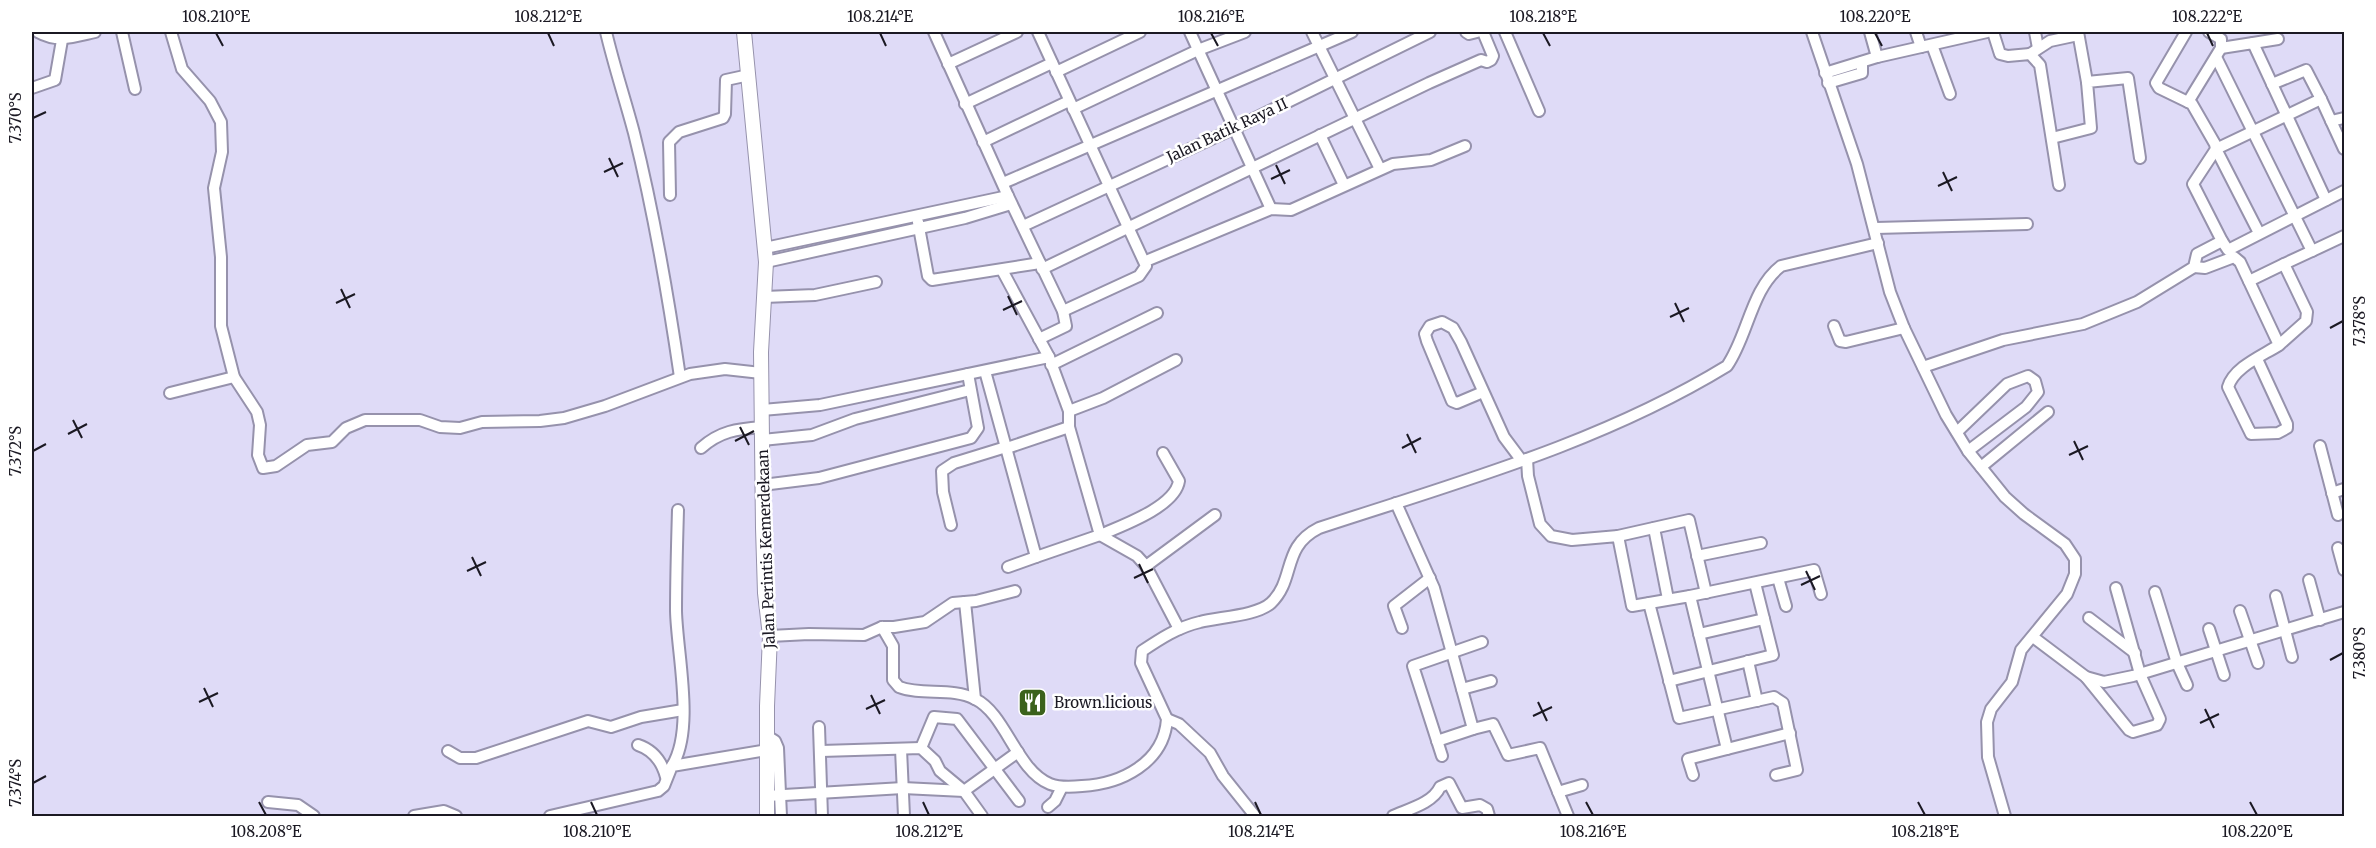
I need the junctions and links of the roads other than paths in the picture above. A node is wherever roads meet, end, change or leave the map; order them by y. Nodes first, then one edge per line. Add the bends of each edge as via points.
1 (38, 32) edge
2 (95, 32) edge
3 (122, 32) edge
4 (171, 32) edge
5 (606, 32) edge
6 (744, 32) edge
7 (933, 32) edge
8 (1017, 32) edge
9 (1140, 32) edge
10 (1190, 32) edge
11 (1241, 32) edge
12 (1311, 32) edge
13 (1352, 32) edge
14 (1430, 32) edge
15 (1466, 32) edge
16 (1478, 32) edge
17 (1484, 32) edge
18 (1505, 32) edge
19 (1812, 32) edge
20 (1870, 32) edge
21 (1916, 32) edge
22 (1987, 32) edge
23 (1993, 32) edge
24 (2035, 32) edge
25 (2186, 32) edge
26 (2209, 32) edge
27 (1041, 33) edge
28 (2078, 33) edge
29 (2277, 39) dead end
30 (62, 40) junction
31 (2253, 43) junction
32 (1319, 45) junction
33 (1926, 46) junction
34 (1198, 50) junction
35 (2034, 51) junction
36 (2218, 52) junction
37 (1877, 57) junction
38 (948, 64) junction
39 (1054, 68) junction
40 (749, 75) junction
41 (1334, 78) junction
42 (1827, 78) junction
43 (2087, 82) junction
44 (2272, 84) junction
45 (32, 88) edge
46 (135, 88) dead end
47 (1216, 90) junction
48 (1950, 94) dead end
49 (2321, 99) junction
50 (2188, 102) junction
51 (965, 104) junction
52 (1071, 105) junction
53 (1539, 111) dead end
54 (2287, 114) junction
55 (1355, 118) junction
56 (2344, 118) edge
57 (2331, 121) junction
58 (1233, 129) junction
59 (2252, 131) junction
60 (1320, 135) junction
61 (2052, 138) junction
62 (983, 142) junction
63 (1092, 145) junction
64 (1465, 146) dead end
65 (2216, 149) junction
66 (2344, 149) edge
67 (2140, 158) dead end
68 (1251, 168) junction
69 (1380, 169) junction
70 (1003, 183) junction
71 (1109, 184) junction
72 (1344, 185) junction
73 (2059, 185) dead end
74 (2344, 191) edge
75 (670, 195) dead end
76 (1010, 200) junction
77 (2326, 200) junction
78 (963, 206) junction
79 (1271, 209) junction
80 (918, 216) junction
81 (2295, 216) junction
82 (965, 218) junction
83 (2027, 224) dead end
84 (1023, 226) junction
85 (1127, 226) junction
86 (860, 228) junction
87 (919, 228) junction
88 (1876, 228) junction
89 (2259, 233) junction
90 (2344, 236) edge
91 (861, 242) junction
92 (1878, 243) junction
93 (2228, 249) junction
94 (2312, 251) junction
95 (766, 255) junction
96 (1146, 261) junction
97 (2284, 264) junction
98 (1041, 266) junction
99 (2194, 267) junction
100 (1002, 270) junction
101 (2249, 281) junction
102 (876, 282) dead end
103 (764, 297) junction
104 (1064, 310) junction
105 (1157, 313) dead end
106 (1834, 326) dead end
107 (1904, 328) junction
108 (1039, 339) junction
109 (2279, 345) junction
110 (2257, 359) junction
111 (1176, 360) dead end
112 (1050, 361) junction
113 (1923, 367) junction
114 (985, 371) junction
115 (761, 374) junction
116 (968, 374) junction
117 (234, 377) junction
118 (680, 377) junction
119 (970, 390) junction
120 (170, 393) dead end
121 (1483, 393) junction
122 (762, 410) junction
123 (1070, 411) junction
124 (2048, 412) dead end
125 (1069, 427) junction
126 (1957, 432) junction
127 (762, 433) junction
128 (2320, 446) dead end
129 (1007, 447) junction
130 (701, 448) dead end
131 (1968, 451) junction
132 (1163, 453) dead end
133 (1525, 460) junction
134 (1981, 467) junction
135 (762, 485) junction
136 (2344, 489) edge
137 (2332, 493) junction
138 (1396, 502) junction
139 (678, 510) dead end
140 (1215, 515) dead end
141 (2338, 515) dead end
142 (951, 525) dead end
143 (1654, 528) junction
144 (1100, 535) junction
145 (1618, 536) junction
146 (1761, 543) dead end
147 (2338, 548) dead end
148 (1697, 556) junction
149 (1036, 557) junction
150 (1146, 566) junction
151 (1008, 567) dead end
152 (2344, 570) edge
153 (1430, 578) junction
154 (1778, 578) junction
155 (2309, 580) dead end
156 (1755, 583) junction
157 (2116, 588) dead end
158 (1015, 591) dead end
159 (2155, 592) dead end
160 (1706, 593) junction
161 (1821, 594) dead end
162 (1690, 596) junction
163 (2276, 596) dead end
164 (1668, 599) junction
165 (965, 602) junction
166 (1649, 603) junction
167 (1786, 606) dead end
168 (2240, 611) dead end
169 (2344, 612) edge
170 (2089, 618) dead end
171 (1764, 619) junction
172 (2320, 620) junction
173 (882, 627) junction
174 (1402, 628) dead end
175 (1179, 629) junction
176 (2209, 629) dead end
177 (2285, 631) junction
178 (1699, 634) junction
179 (770, 636) junction
180 (2033, 637) junction
181 (1482, 642) dead end
182 (2251, 642) junction
183 (2215, 652) junction
184 (1452, 653) junction
185 (2135, 653) junction
186 (2292, 657) dead end
187 (1748, 661) junction
188 (2177, 663) junction
189 (2258, 663) dead end
190 (1708, 670) junction
191 (2140, 674) junction
192 (2224, 675) dead end
193 (2086, 676) junction
194 (1491, 681) dead end
195 (1670, 681) junction
196 (2187, 685) dead end
197 (1462, 689) junction
198 (975, 699) junction
199 (1757, 701) junction
200 (683, 710) junction
201 (1718, 710) junction
202 (1167, 719) junction
203 (819, 727) dead end
204 (1473, 729) junction
205 (1790, 733) junction
206 (1437, 741) junction
207 (767, 743) junction
208 (638, 744) dead end
209 (921, 748) junction
210 (901, 749) junction
211 (1727, 749) junction
212 (448, 751) dead end
213 (822, 751) junction
214 (1018, 752) junction
215 (1442, 756) dead end
216 (672, 766) junction
217 (995, 767) junction
218 (940, 771) junction
219 (1692, 775) dead end
220 (1776, 775) dead end
221 (666, 777) junction
222 (1582, 785) dead end
223 (1062, 787) junction
224 (903, 788) junction
225 (940, 789) junction
226 (964, 791) junction
227 (822, 792) junction
228 (1558, 792) junction
229 (773, 796) junction
230 (268, 801) dead end
231 (1019, 801) dead end
232 (1048, 807) dead end
233 (314, 816) edge
234 (414, 816) edge
235 (456, 816) edge
236 (550, 816) edge
237 (767, 816) edge
238 (781, 816) edge
239 (822, 816) edge
240 (904, 816) edge
241 (982, 816) edge
242 (1255, 816) edge
243 (1393, 816) edge
244 (1489, 816) edge
245 (1568, 816) edge
246 (2005, 816) edge

1 - 30 street
2 - 30 street
3 - 46 street
4 - 117 street via 182,69 210,101 221,122 222,152 213,188 221,257 221,326
5 - 118 street via 634,132 668,294
6 - 40 main road, Jalan Perintis Kemerdekaan
7 - 38 street
8 - 38 street
9 - 39 street
10 - 34 street
11 - 34 street
12 - 32 street
13 - 32 street
14 - 41 street, Jalan Batik Raya II
15 - 16 street
17 - 55 street via 1491,60 1480,60
18 - 53 street
19 - 42 street
20 - 37 street
21 - 33 street
22 - 33 street
23 - 35 street via 2000,54
24 - 35 street
25 - 50 street via 2156,83
26 - 36 street via 2221,39
27 - 39 street
28 - 35 street
28 - 43 street
29 - 31 street
30 - 45 street via 55,80
31 - 36 street
31 - 44 street
32 - 41 street
32 - 47 street
33 - 37 street
33 - 48 street
34 - 47 street
34 - 52 street
35 - 61 street via 2040,65
36 - 50 street
36 - 59 street
37 - 42 street
38 - 51 street
39 - 51 street
39 - 52 street
40 - 75 street via 726,80 723,118 679,132 669,142
40 - 95 main road, Jalan Perintis Kemerdekaan
41 - 55 street
41 - 58 street, Jalan Batik Raya II
42 - 88 street
43 - 61 street via 2091,128
43 - 67 street via 2128,78
44 - 49 street via 2306,70
44 - 54 street
47 - 58 street
47 - 63 street
49 - 54 street
49 - 57 street
50 - 65 street
51 - 62 street
52 - 62 street
52 - 63 street
54 - 59 street
54 - 77 street
55 - 60 street
55 - 69 street
56 - 57 street
57 - 66 street
58 - 68 street
58 - 71 street, Jalan Batik Raya II
59 - 65 street
59 - 81 street
60 - 68 street
60 - 72 street
61 - 73 street
62 - 70 street
63 - 70 street
63 - 71 street
64 - 69 street via 1431,160
65 - 89 street
65 - 93 street via 2193,184
68 - 79 street
68 - 85 street
69 - 72 street
70 - 76 street
71 - 84 street, Jalan Batik Raya II
71 - 85 street
72 - 79 street via 1291,210
74 - 77 street
76 - 78 street
76 - 82 street
76 - 84 street
77 - 81 street
78 - 80 street
78 - 82 street
79 - 96 street
80 - 86 street
80 - 87 street
81 - 89 street
81 - 94 street
82 - 87 street
83 - 88 street
84 - 98 street
85 - 96 street
85 - 98 street
86 - 91 street
86 - 95 street
87 - 91 street
87 - 100 street via 932,280
88 - 92 street
89 - 93 street
90 - 94 street
91 - 95 street
92 - 107 street
92 - 133 street via 1781,266 1771,273 1736,354 1727,366 1619,424
93 - 99 street via 2205,268
93 - 99 street via 2197,254
93 - 101 street
94 - 97 street
95 - 103 main road, Jalan Perintis Kemerdekaan
96 - 104 street via 1146,270 1139,276
97 - 101 street
97 - 109 street via 2308,317
98 - 100 street
98 - 104 street
99 - 113 street via 2137,302 2083,324 2003,340
100 - 108 street
101 - 109 street
102 - 103 street via 815,295
103 - 115 main road, Jalan Perintis Kemerdekaan
104 - 108 street via 1066,326
105 - 112 street
106 - 107 street via 1840,341 1846,342
107 - 113 street
108 - 112 street
109 - 110 street
110 - 110 street via 2230,378 2228,387 2251,434 2278,433 2287,424
111 - 123 street
112 - 114 street
112 - 123 street
113 - 126 street
114 - 116 street
114 - 129 street
115 - 118 street via 725,369
115 - 122 main road, Jalan Perintis Kemerdekaan
116 - 119 street
116 - 122 street via 820,405
117 - 118 street via 255,407 260,425 259,462 269,469 307,445 328,443 354,423 365,420 420,420 460,428 482,422 564,418
117 - 120 street
119 - 127 street via 855,419 812,435
119 - 135 street via 978,428 971,438 819,478
121 - 121 street via 1453,328 1442,322 1430,326 1426,340 1452,401 1457,403
121 - 133 street via 1504,437
122 - 127 main road, Jalan Perintis Kemerdekaan
123 - 125 street
124 - 134 street
125 - 129 street
125 - 144 street
126 - 131 street
126 - 131 street via 2007,384 2028,375 2035,381 2038,392 2026,407
127 - 130 street via 725,432
127 - 135 main road, Jalan Perintis Kemerdekaan
128 - 137 street
129 - 142 street via 954,463 942,471
129 - 149 street
131 - 134 street
132 - 144 street via 1179,481 1176,490 1149,513
133 - 138 street
133 - 145 street via 1540,524 1551,536 1572,540
134 - 180 street via 2016,508 2073,554 2075,574 2067,594
135 - 179 main road, Jalan Perintis Kemerdekaan
136 - 137 street
137 - 141 street
138 - 153 street
138 - 175 street via 1304,536 1276,596 1266,606
139 - 200 street via 676,613
140 - 150 street
143 - 145 street
143 - 148 street via 1689,520
143 - 164 street
144 - 149 street
144 - 150 street via 1137,556
145 - 166 street via 1632,606
146 - 148 street
147 - 152 street
148 - 160 street
149 - 151 street
150 - 175 street
153 - 174 street via 1394,606
153 - 184 street
154 - 156 street
154 - 161 street via 1814,570
154 - 167 street
155 - 172 street
156 - 160 street
156 - 171 street
157 - 185 street
158 - 165 street
159 - 188 street
160 - 162 street
162 - 164 street
162 - 178 street
163 - 177 street
164 - 166 street
165 - 173 street via 953,603 925,621
165 - 198 street
166 - 195 street
168 - 182 street
169 - 172 street
170 - 185 street
171 - 178 street
171 - 187 street via 1773,655
172 - 177 street
173 - 179 street via 864,635
173 - 198 street via 893,649 892,676 896,684
175 - 202 street via 1143,651 1140,657
176 - 183 street
177 - 182 street
177 - 186 street
178 - 190 street
179 - 207 main road, Jalan Perintis Kemerdekaan
180 - 193 street
180 - 246 street via 2021,650 2012,682 1991,709 1987,722 1988,757
181 - 184 street
182 - 183 street
182 - 189 street
183 - 188 street
183 - 192 street
184 - 197 street
184 - 206 street via 1413,666
185 - 191 street
187 - 190 street
187 - 199 street
188 - 191 street
188 - 196 street
190 - 195 street
190 - 201 street
191 - 193 street via 2104,682
191 - 193 street via 2160,719 2157,725 2133,732
194 - 197 street
195 - 201 street via 1680,718
197 - 204 street
198 - 214 street
199 - 201 street
199 - 205 street via 1774,697 1784,703
200 - 212 street via 611,727 588,721 476,758 460,758
200 - 216 street via 680,750
201 - 211 street
202 - 223 street via 1163,738 1154,752 1130,775 1094,786
202 - 242 street via 1179,724 1210,753
203 - 213 street
204 - 206 street
204 - 228 street via 1493,724 1508,755 1540,748
205 - 211 street
205 - 220 street via 1797,770
206 - 215 street
207 - 216 street
207 - 229 main road, Jalan Perintis Kemerdekaan
208 - 221 street via 662,764
209 - 210 street
209 - 217 street via 931,720 939,716 953,718 960,721
209 - 218 street via 935,760
210 - 213 street
210 - 224 street
211 - 219 street via 1688,759
213 - 227 street
214 - 217 street
214 - 223 street via 1049,784
216 - 221 street
217 - 226 street
217 - 231 street
218 - 225 street
218 - 226 street
221 - 236 street via 662,789 651,794
222 - 228 street
223 - 232 street
224 - 225 street
224 - 227 street
224 - 240 street
225 - 226 street
226 - 241 street
227 - 229 street
227 - 239 street
228 - 245 street
229 - 237 main road, Jalan Perintis Kemerdekaan
229 - 238 street
230 - 233 street via 301,806
234 - 235 street via 444,811
243 - 244 street via 1437,794 1446,783 1462,808 1480,805

